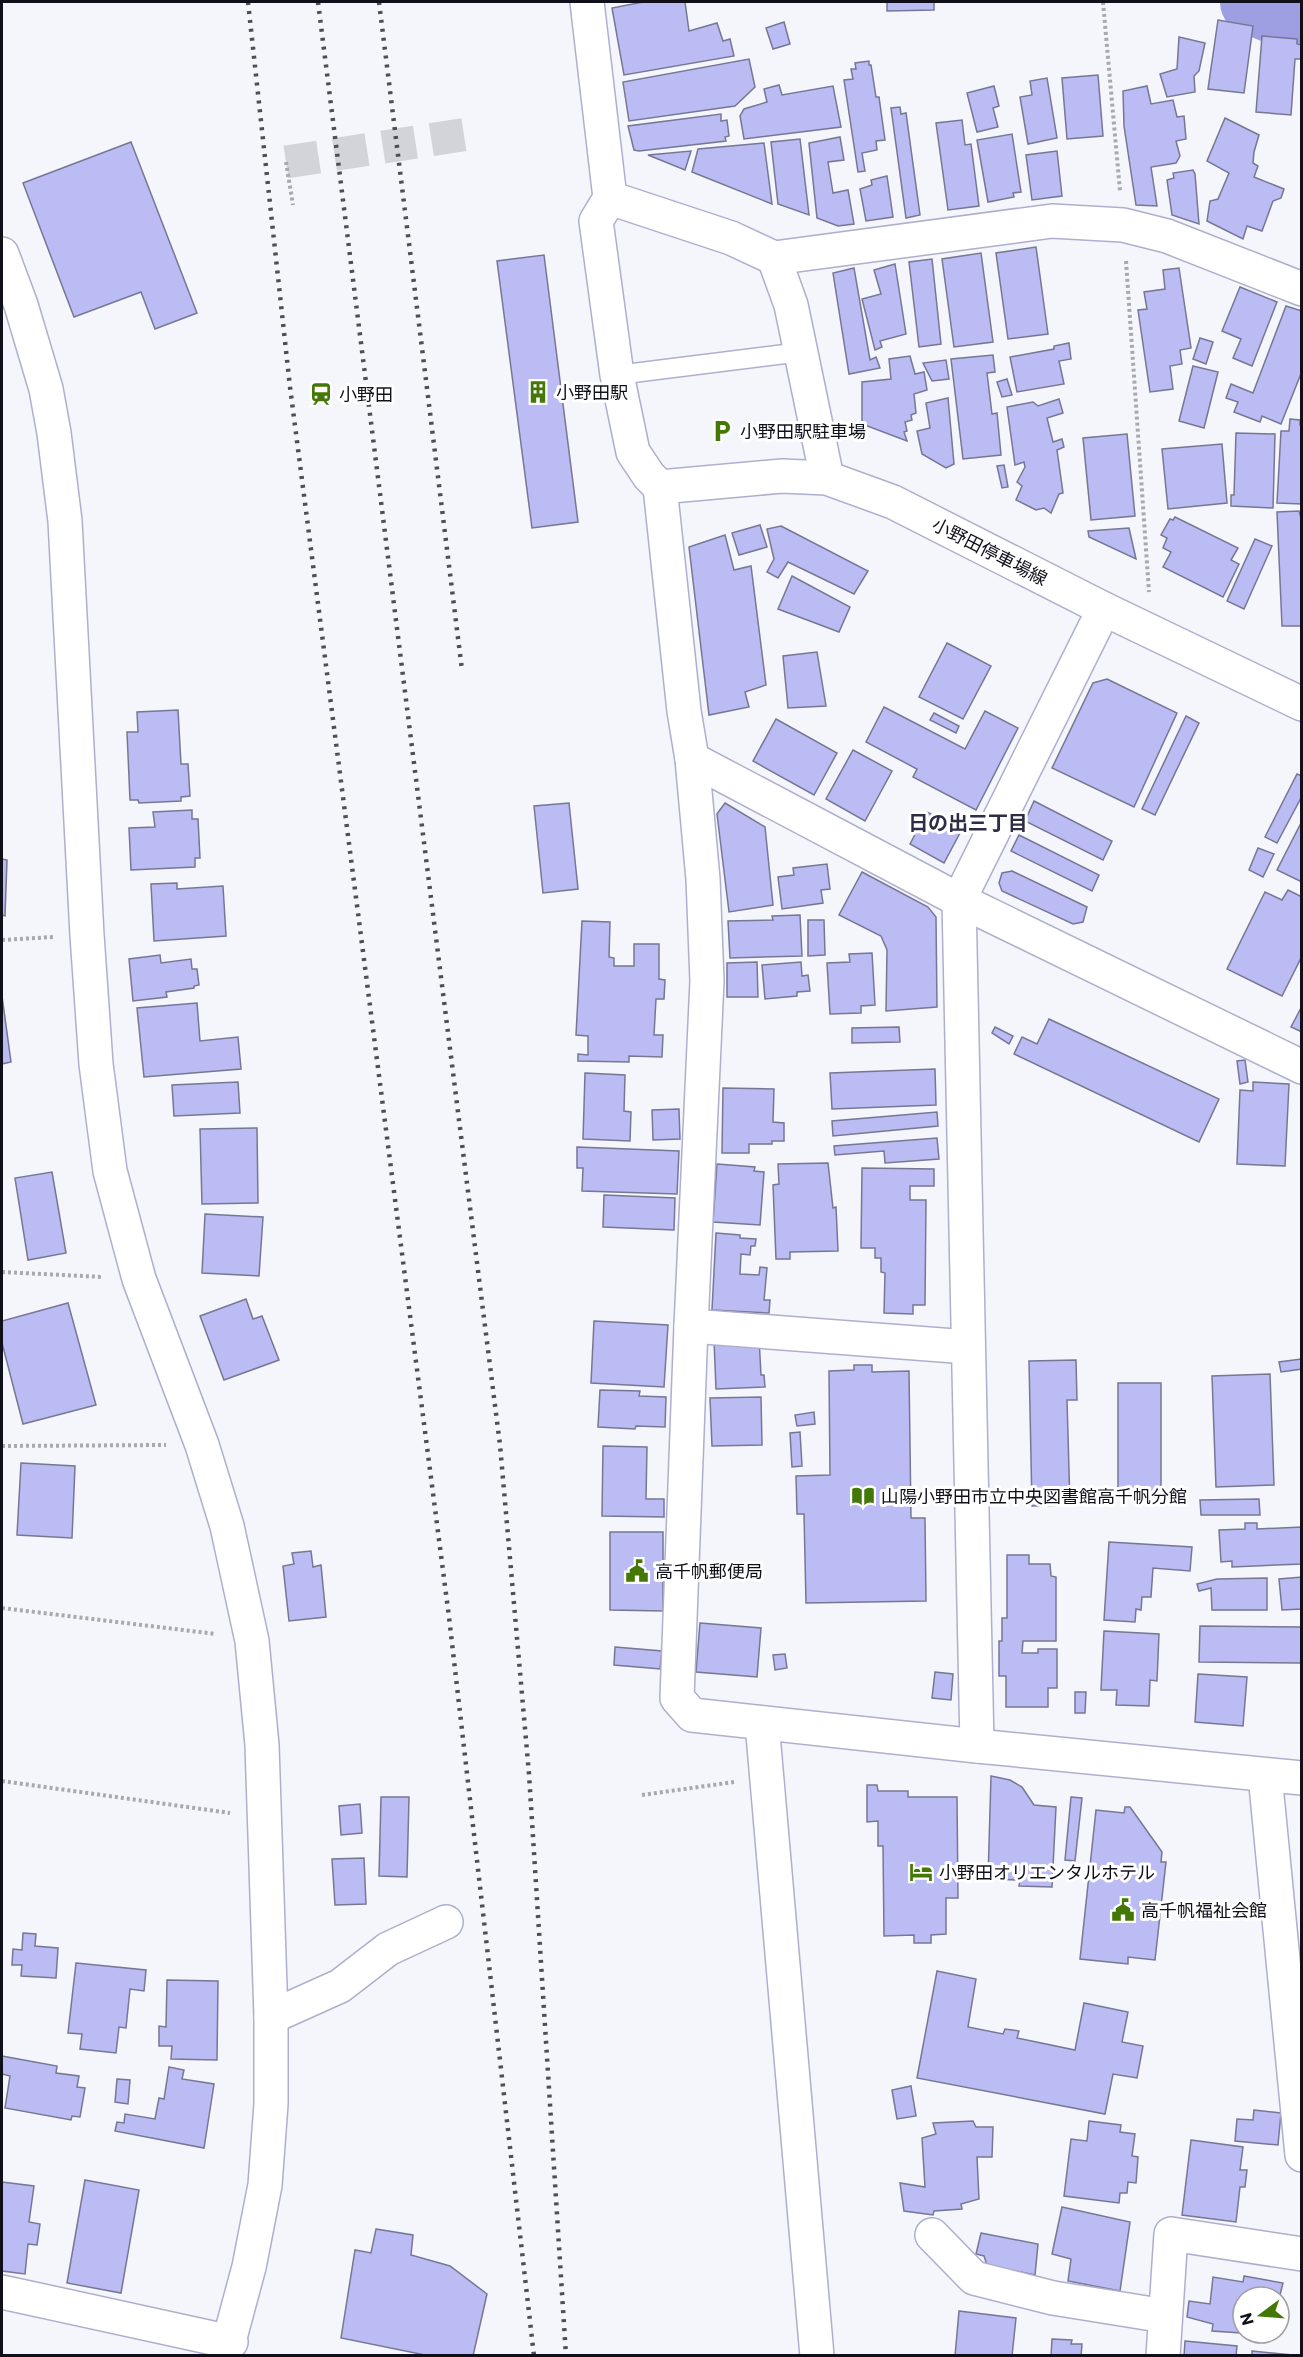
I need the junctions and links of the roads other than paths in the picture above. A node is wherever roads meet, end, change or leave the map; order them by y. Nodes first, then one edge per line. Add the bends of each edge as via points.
1 (586, 2) edge
2 (610, 198) junction
3 (2, 254) edge
4 (774, 258) junction
5 (1302, 290) edge
6 (801, 352) junction
7 (616, 375) junction
8 (827, 477) junction
9 (660, 487) junction
10 (1104, 609) junction
11 (1302, 704) edge
12 (692, 759) junction
13 (959, 900) junction
14 (1302, 1067) edge
15 (691, 1326) junction
16 (968, 1347) junction
17 (762, 1723) junction
18 (977, 1746) junction
19 (1265, 1775) junction
20 (1302, 1778) edge
21 (446, 1922) dead end
22 (271, 2016) junction
23 (1302, 2155) edge
24 (933, 2235) dead end
25 (1302, 2254) edge
26 (2, 2292) edge
27 (1165, 2316) junction
28 (228, 2349) edge
29 (818, 2355) edge
30 (1164, 2355) edge

1 - 2 street
2 - 4 street via 731,238
2 - 7 street via 596,222
3 - 22 street via 45,389 65,520 87,935 96,1064 110,1171 139,1279 202,1445 227,1526 252,1641 262,1745
4 - 5 street via 1052,220 1123,225 1167,236
4 - 6 street via 791,305
6 - 7 lane
6 - 8 street
7 - 9 street via 633,452
8 - 9 street, 小野田停車場線 via 782,476
8 - 10 street, 小野田停車場線 via 893,502
9 - 12 street
10 - 11 street, 小野田停車場線
10 - 13 street
12 - 13 street
12 - 15 street via 707,981
13 - 14 street
13 - 16 street
15 - 16 street
15 - 17 street via 677,1698 692,1715
16 - 18 street
17 - 18 street
17 - 29 street
18 - 19 street
19 - 20 street
19 - 23 street
21 - 22 street via 388,1949 340,1986
22 - 28 street via 271,2104 265,2185
24 - 27 street via 974,2278 1053,2298
25 - 27 street via 1171,2234
26 - 28 street
27 - 30 street

